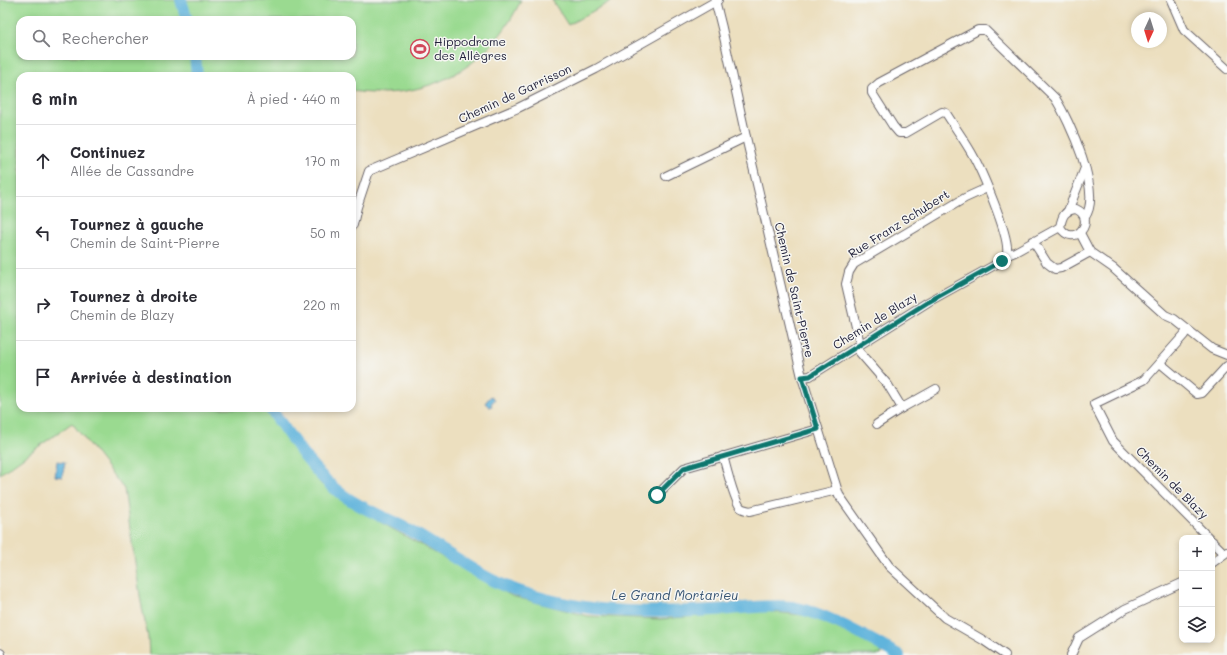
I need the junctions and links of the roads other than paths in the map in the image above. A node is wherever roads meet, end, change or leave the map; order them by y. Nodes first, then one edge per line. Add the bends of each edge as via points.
1 (716, 0) edge
2 (1171, 0) edge
3 (1227, 69) edge
4 (746, 137) junction
5 (1085, 167) junction
6 (666, 176) dead end
7 (987, 188) junction
8 (1068, 211) junction
9 (356, 212) edge
10 (1085, 217) junction
11 (1060, 227) junction
12 (1080, 233) junction
13 (1033, 241) junction
14 (1090, 252) junction
15 (1004, 258) junction
16 (1187, 330) junction
17 (857, 345) junction
18 (1227, 355) edge
19 (1160, 362) junction
20 (1227, 366) edge
21 (802, 377) junction
22 (936, 390) dead end
23 (902, 408) junction
24 (877, 424) dead end
25 (818, 429) junction
26 (723, 456) junction
27 (837, 490) junction
28 (657, 495) dead end
29 (1206, 535) edge
30 (1215, 543) edge
31 (1226, 552) edge
32 (1215, 561) edge
33 (1179, 584) edge
34 (1005, 655) edge
35 (1071, 655) edge

1 - 4 street, Chemin de Saint-Pierre
1 - 9 street, Chemin de Garrisson via 596,69 518,108 369,171
2 - 3 street via 1184,30
4 - 6 street
4 - 21 street, Chemin de Saint-Pierre
5 - 7 street via 1079,146 1055,98 986,30 978,30 879,83 872,89 872,93 899,133 906,133 942,112 946,113 972,153
5 - 8 street
5 - 10 street via 1090,193 1089,211
7 - 15 street via 1003,229 1007,246
7 - 17 street, Rue Franz Schubert via 965,198 854,264 846,284
8 - 10 street via 1076,209
8 - 11 street
10 - 12 street
11 - 12 street via 1069,235 1075,236
11 - 13 street, Chemin de Blazy
12 - 14 street
13 - 14 street via 1047,263 1055,269
13 - 15 street, Chemin de Blazy
14 - 16 street
15 - 17 street, Chemin de Blazy
16 - 18 street via 1212,349
16 - 19 street
17 - 21 street, Chemin de Blazy via 810,376
17 - 23 street
19 - 20 street via 1197,394 1202,393
19 - 29 street, Chemin de Blazy via 1144,380 1094,404 1113,441
21 - 25 street, Chemin de Saint-Pierre
22 - 23 street
23 - 24 street
25 - 26 street
25 - 27 street, Chemin de Saint-Pierre
26 - 27 street via 731,485 740,507 744,510 750,511
26 - 28 street via 684,468
27 - 34 street, Chemin de Saint-Pierre via 889,566 945,618
30 - 31 street
31 - 32 street
33 - 35 street via 1125,609 1079,638

